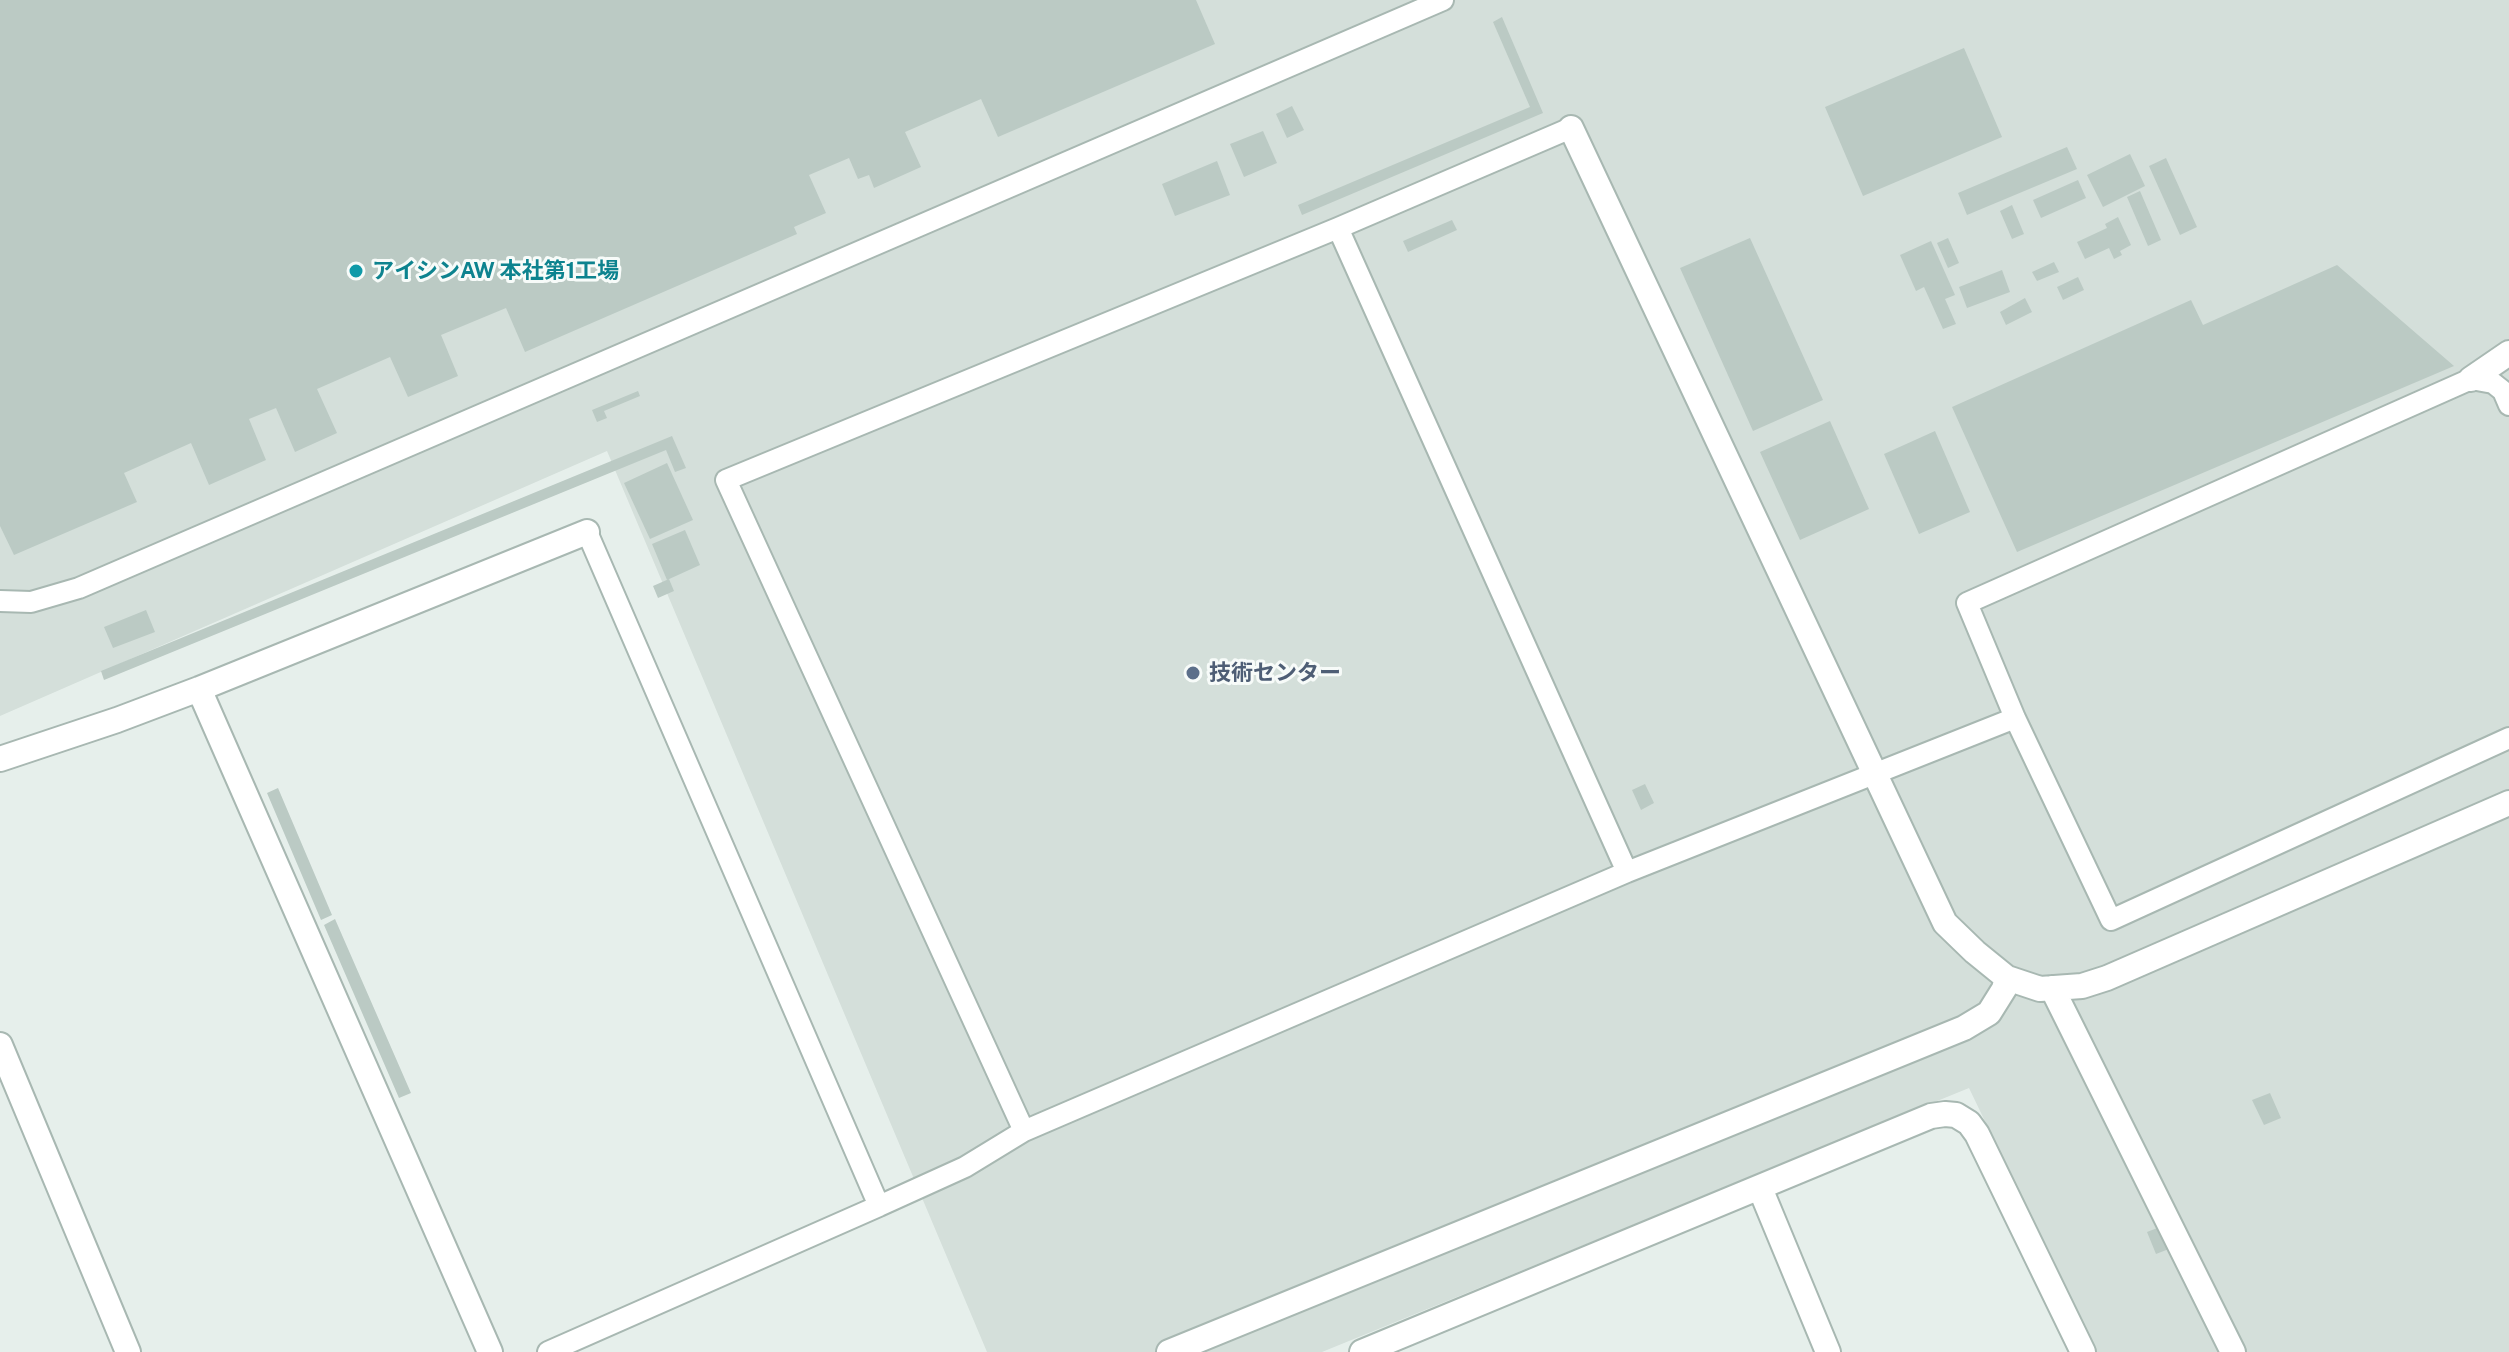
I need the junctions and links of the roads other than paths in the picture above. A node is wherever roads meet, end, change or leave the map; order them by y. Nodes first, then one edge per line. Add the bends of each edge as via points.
1 (1443, 0) edge
2 (1571, 128) joint
3 (1338, 228) junction
4 (2509, 353) edge
5 (2471, 379) junction
6 (2509, 405) edge
7 (587, 532) joint
8 (0, 601) edge
9 (199, 689) junction
10 (2015, 718) junction
11 (2509, 738) edge
12 (0, 759) edge
13 (1874, 773) junction
14 (2509, 803) edge
15 (1627, 872) junction
16 (2007, 978) junction
17 (2052, 988) junction
18 (0, 1045) edge
19 (1024, 1131) junction
20 (1760, 1188) junction
21 (879, 1206) junction
22 (128, 1352) edge
23 (490, 1352) edge
24 (548, 1352) edge
25 (1169, 1352) edge
26 (1362, 1352) edge
27 (1828, 1352) edge
28 (2083, 1352) edge
29 (2233, 1352) edge

1 - 8 lane via 79,588 31,602
2 - 3 lane
2 - 13 street
3 - 15 lane
3 - 19 lane via 726,480
4 - 5 street
5 - 6 lane via 2493,383
5 - 10 lane via 1967,603
7 - 9 street
7 - 21 lane
9 - 12 street
9 - 23 street
10 - 11 lane via 2111,920
10 - 13 lane
13 - 15 lane
13 - 16 street via 1945,923
14 - 17 street via 2107,978
15 - 19 lane
16 - 17 street
16 - 25 street via 1989,1013 1964,1028
17 - 29 street
18 - 22 street
19 - 21 lane via 965,1167
20 - 26 street
20 - 27 street
20 - 28 street via 1931,1116 1956,1115 1977,1134
21 - 24 lane

